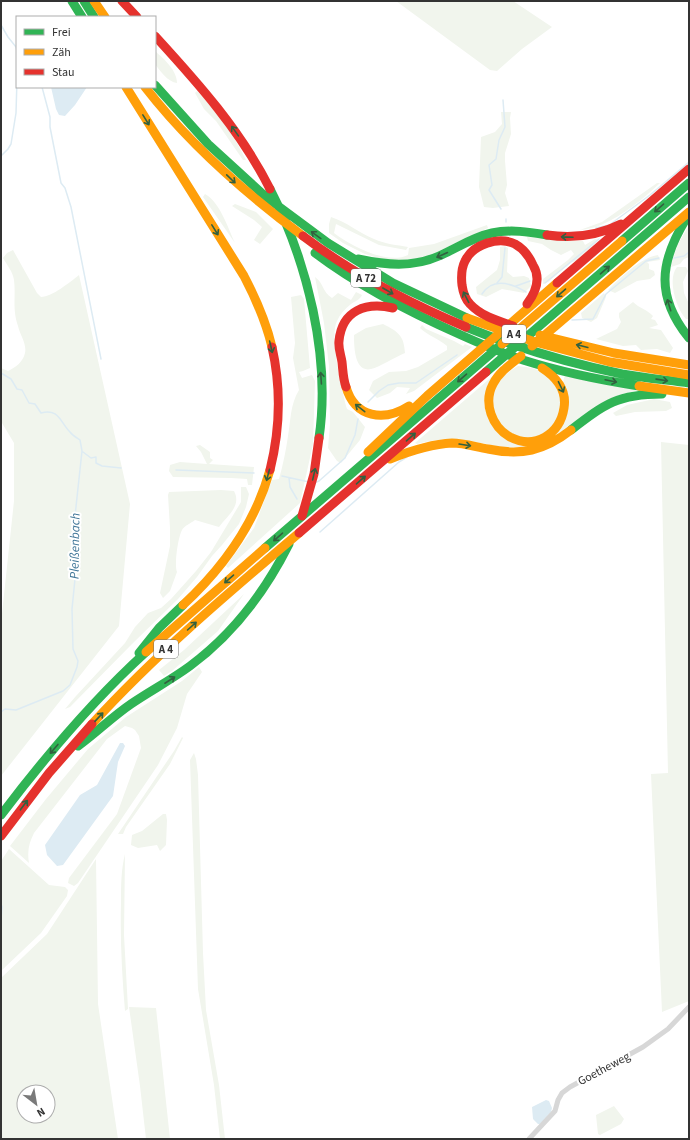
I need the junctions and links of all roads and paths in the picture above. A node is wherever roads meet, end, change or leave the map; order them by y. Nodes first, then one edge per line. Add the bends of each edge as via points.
1 (72, 1) edge
2 (84, 1) edge
3 (94, 1) edge
4 (122, 1) edge
5 (81, 16) edge
6 (93, 16) edge
7 (104, 16) edge
8 (136, 16) edge
9 (156, 37) edge
10 (156, 86) edge
11 (127, 88) edge
12 (146, 88) edge
13 (689, 169) edge
14 (689, 183) edge
15 (689, 198) edge
16 (263, 207) junction
17 (689, 213) edge
18 (630, 220) junction
19 (349, 257) junction
20 (408, 311) junction
21 (510, 323) junction
22 (478, 338) junction
23 (689, 338) edge
24 (532, 362) junction
25 (689, 365) edge
26 (689, 375) edge
27 (688, 389) edge
28 (427, 396) junction
29 (381, 463) junction
30 (339, 484) junction
31 (128, 669) junction
32 (63, 756) junction
33 (1, 815) edge
34 (1, 836) edge
35 (689, 1007) edge
36 (529, 1139) edge

1 - 5 highway
2 - 6 highway
3 - 7 highway
4 - 8 highway
32 -> 9 highway via 130,705 205,654 243,617 281,561 307,498 317,458 321,418 321,377 315,323 305,276 286,221 244,142 215,103
19 -> 10 highway, A 72 via 296,221 246,180 194,130
11 -> 31 highway via 234,260 257,303 272,349 278,410 269,470 262,494 246,529 213,574 143,646
12 -> 16 highway, A 72 via 202,151
13 - 18 highway
14 -> 30 highway, A 4
29 -> 15 highway, A 4
16 - 20 highway via 288,231 339,270
16 -> 22 highway, A 72 via 355,272
23 -> 17 highway via 671,312 665,280 665,266 670,247
24 -> 17 highway via 557,379 563,388 565,405 561,421 550,435 525,441 510,438 495,425 488,403 491,389 498,377
18 -> 19 highway via 581,237 516,231 499,232 474,239 441,256 406,265 375,264
18 - 21 highway
19 - 26 highway, A 72 via 423,298 487,327 550,348 591,358
20 - 22 highway
28 -> 20 highway via 396,414 378,416 360,409 345,387 339,343 346,320 363,307 375,304
25 -> 21 highway via 635,358 559,341 477,311 466,299 460,274 468,256 477,247 490,241 513,242 530,257 536,268 538,279 534,295
21 - 28 highway
22 - 24 highway
22 -> 27 highway, A 72 via 590,368
24 -> 27 highway via 627,384
29 -> 27 highway via 420,447 446,444 462,444 517,453 534,450 560,440 614,401 638,395
28 - 30 highway via 394,426
32 -> 29 highway, A 4 via 101,714 168,648
30 -> 31 highway, A 4 via 194,608
31 -> 33 highway, A 4 via 74,725
34 -> 32 highway, A 4
35 - 36 street, Goetheweg via 668,1029 643,1047 562,1093 555,1111

